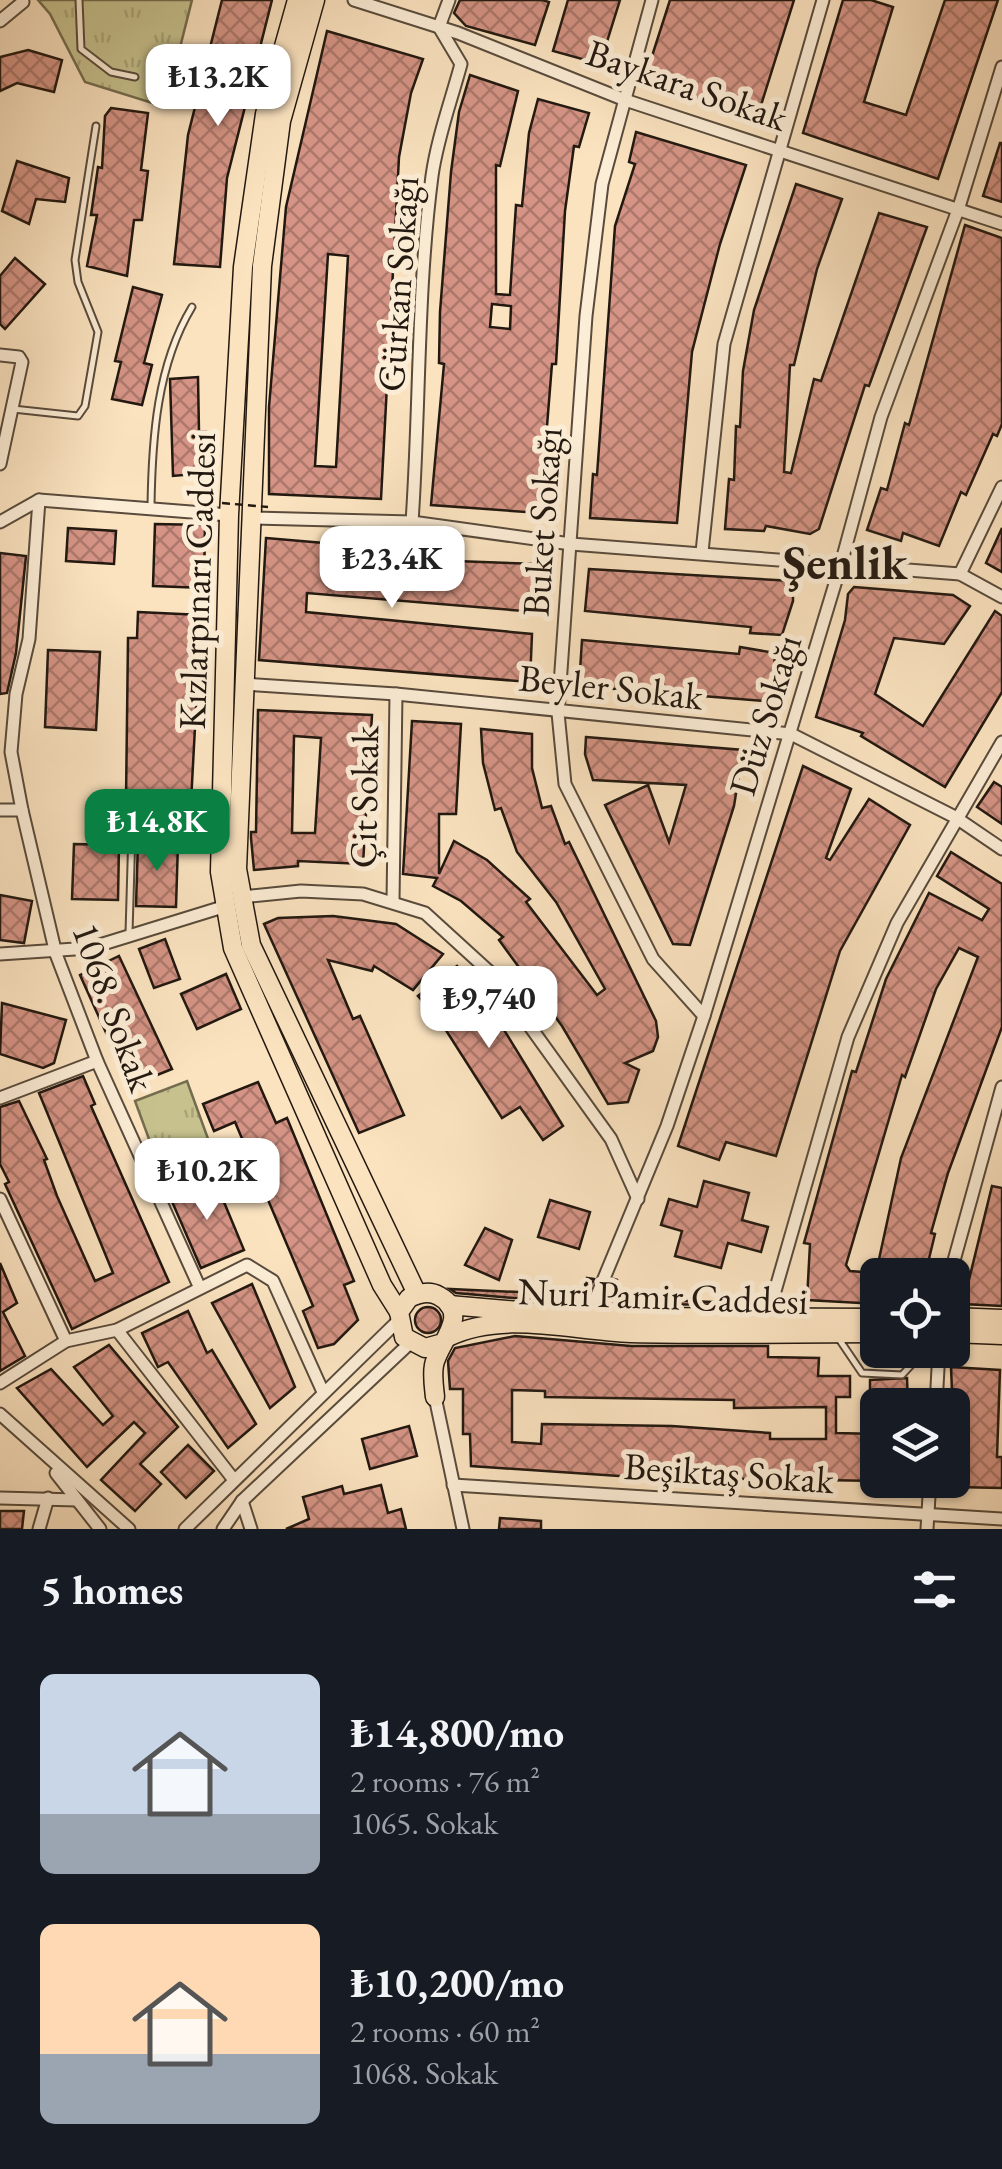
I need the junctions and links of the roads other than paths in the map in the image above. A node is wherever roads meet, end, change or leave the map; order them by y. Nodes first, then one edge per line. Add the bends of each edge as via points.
1 (79, 0) edge
2 (297, 0) edge
3 (315, 0) edge
4 (354, 0) edge
5 (449, 0) edge
6 (652, 0) edge
7 (822, 0) edge
8 (24, 1) edge
9 (0, 21) edge
10 (439, 27) junction
11 (1002, 67) edge
12 (135, 77) dead end
13 (624, 100) junction
14 (96, 126) dead end
15 (780, 149) junction
16 (958, 207) junction
17 (1002, 224) edge
18 (192, 307) dead end
19 (0, 355) edge
20 (13, 409) junction
21 (0, 464) edge
22 (1002, 487) edge
23 (40, 500) junction
24 (151, 509) junction
25 (226, 509) junction
26 (260, 513) junction
27 (0, 522) edge
28 (412, 522) junction
29 (571, 544) junction
30 (702, 552) junction
31 (842, 564) junction
32 (960, 574) junction
33 (1002, 597) edge
34 (244, 684) junction
35 (396, 694) junction
36 (558, 713) junction
37 (791, 734) junction
38 (1002, 742) edge
39 (0, 810) edge
40 (22, 810) junction
41 (955, 817) junction
42 (132, 830) dead end
43 (1002, 849) edge
44 (234, 901) junction
45 (393, 901) junction
46 (129, 936) junction
47 (0, 954) edge
48 (56, 954) junction
49 (704, 1016) junction
50 (98, 1060) junction
51 (1002, 1087) edge
52 (0, 1098) edge
53 (998, 1116) edge
54 (638, 1198) junction
55 (0, 1199) edge
56 (4, 1216) edge
57 (955, 1258) edge
58 (199, 1286) junction
59 (417, 1294) junction
60 (449, 1305) junction
61 (399, 1317) junction
62 (588, 1317) junction
63 (860, 1318) edge
64 (970, 1318) edge
65 (767, 1319) junction
66 (1002, 1319) edge
67 (117, 1330) junction
68 (833, 1333) junction
69 (860, 1333) edge
70 (970, 1334) edge
71 (1002, 1335) edge
72 (446, 1340) junction
73 (66, 1341) junction
74 (412, 1343) junction
75 (908, 1368) edge
76 (0, 1383) edge
77 (323, 1392) junction
78 (435, 1397) junction
79 (0, 1414) edge
80 (42, 1454) junction
81 (234, 1480) junction
82 (452, 1485) junction
83 (0, 1498) edge
84 (48, 1498) junction
85 (929, 1498) edge
86 (77, 1500) junction
87 (242, 1501) junction
88 (1002, 1519) edge
89 (927, 1523) edge
90 (39, 1529) edge
91 (100, 1529) edge
92 (129, 1529) edge
93 (185, 1529) edge
94 (223, 1529) edge
95 (252, 1529) edge
96 (463, 1529) edge

1 - 12 lane via 80,49 111,72
2 - 25 main road, Kızlarpınarı Caddesi via 265,114 242,267
3 - 26 main road, Kızlarpınarı Caddesi via 281,122 262,266
4 - 10 street, Baykara Sokak
5 - 10 street
6 - 13 street, Buket Sokağı
7 - 15 street
8 - 9 street
10 - 13 street, Baykara Sokak
10 - 28 street, Gürkan Sokağı via 460,64 432,172
11 - 16 street, Düz Sokağı
13 - 15 street, Baykara Sokak
13 - 29 street, Buket Sokağı via 602,184 586,316
14 - 20 lane via 75,260 98,332 85,406 78,416
15 - 16 street, Baykara Sokak
15 - 30 street via 724,344
16 - 17 street, Baykara Sokak
16 - 31 street, Düz Sokağı via 881,417
18 - 24 lane via 160,379
19 - 20 street via 22,362
20 - 21 street
22 - 32 street
23 - 24 street
23 - 27 street
23 - 40 street, 1068. Sokak via 11,752
24 - 25 street
25 - 44 main road, Kızlarpınarı Caddesi via 220,872
26 - 28 street
26 - 34 main road, Kızlarpınarı Caddesi
28 - 29 street
29 - 30 street
29 - 36 street, Buket Sokağı
30 - 31 street
31 - 32 street
31 - 37 street, Düz Sokağı
32 - 33 street
34 - 35 street, Beyler Sokak
34 - 44 main road, Kızlarpınarı Caddesi
35 - 36 street, Beyler Sokak
35 - 45 street, Çit Sokak
36 - 37 street, Beyler Sokak
36 - 49 street, Buket Sokağı via 566,784 653,959
37 - 41 street, Beyler Sokak
37 - 49 street, Düz Sokağı
38 - 41 street
39 - 40 street
40 - 48 street, 1068. Sokak
41 - 43 street, Beyler Sokak
41 - 65 street via 897,923 848,1037
42 - 46 lane
44 - 45 street via 301,891
44 - 46 street
44 - 59 main road, Kızlarpınarı Caddesi
44 - 61 main road, Kızlarpınarı Caddesi via 233,948
45 - 54 street via 424,913 492,975 611,1139
46 - 48 street
47 - 48 street
48 - 50 street, 1068. Sokak
49 - 54 street, Düz Sokağı
50 - 52 street
50 - 58 street, 1068. Sokak
51 - 53 street
53 - 57 street
54 - 62 street, Düz Sokağı
55 - 56 street
56 - 73 street
58 - 67 street
58 - 77 street via 247,1265 273,1280
59 - 60 main road via 432,1293
59 - 61 main road
60 - 62 main road, Nuri Pamir Caddesi
60 - 72 main road via 454,1322
61 - 74 main road
61 - 77 street
62 - 65 main road, Nuri Pamir Caddesi
63 - 65 main road, Nuri Pamir Caddesi
64 - 66 main road
67 - 73 street
67 - 81 street
68 - 69 main road, Nuri Pamir Caddesi
68 - 72 main road, Nuri Pamir Caddesi via 628,1333 500,1323 467,1328
68 - 75 lane via 862,1373 902,1375
70 - 71 main road
72 - 74 main road via 426,1348
72 - 78 main road via 433,1367
73 - 76 street
74 - 78 main road
74 - 87 street
77 - 81 street
78 - 82 street
79 - 80 street
80 - 86 street
80 - 92 street
81 - 93 street
82 - 89 street, Beşiktaş Sokak
82 - 96 street
83 - 84 street
84 - 86 street
84 - 90 street
85 - 89 street
86 - 91 street
87 - 94 street
87 - 95 street
88 - 89 street, Beşiktaş Sokak

